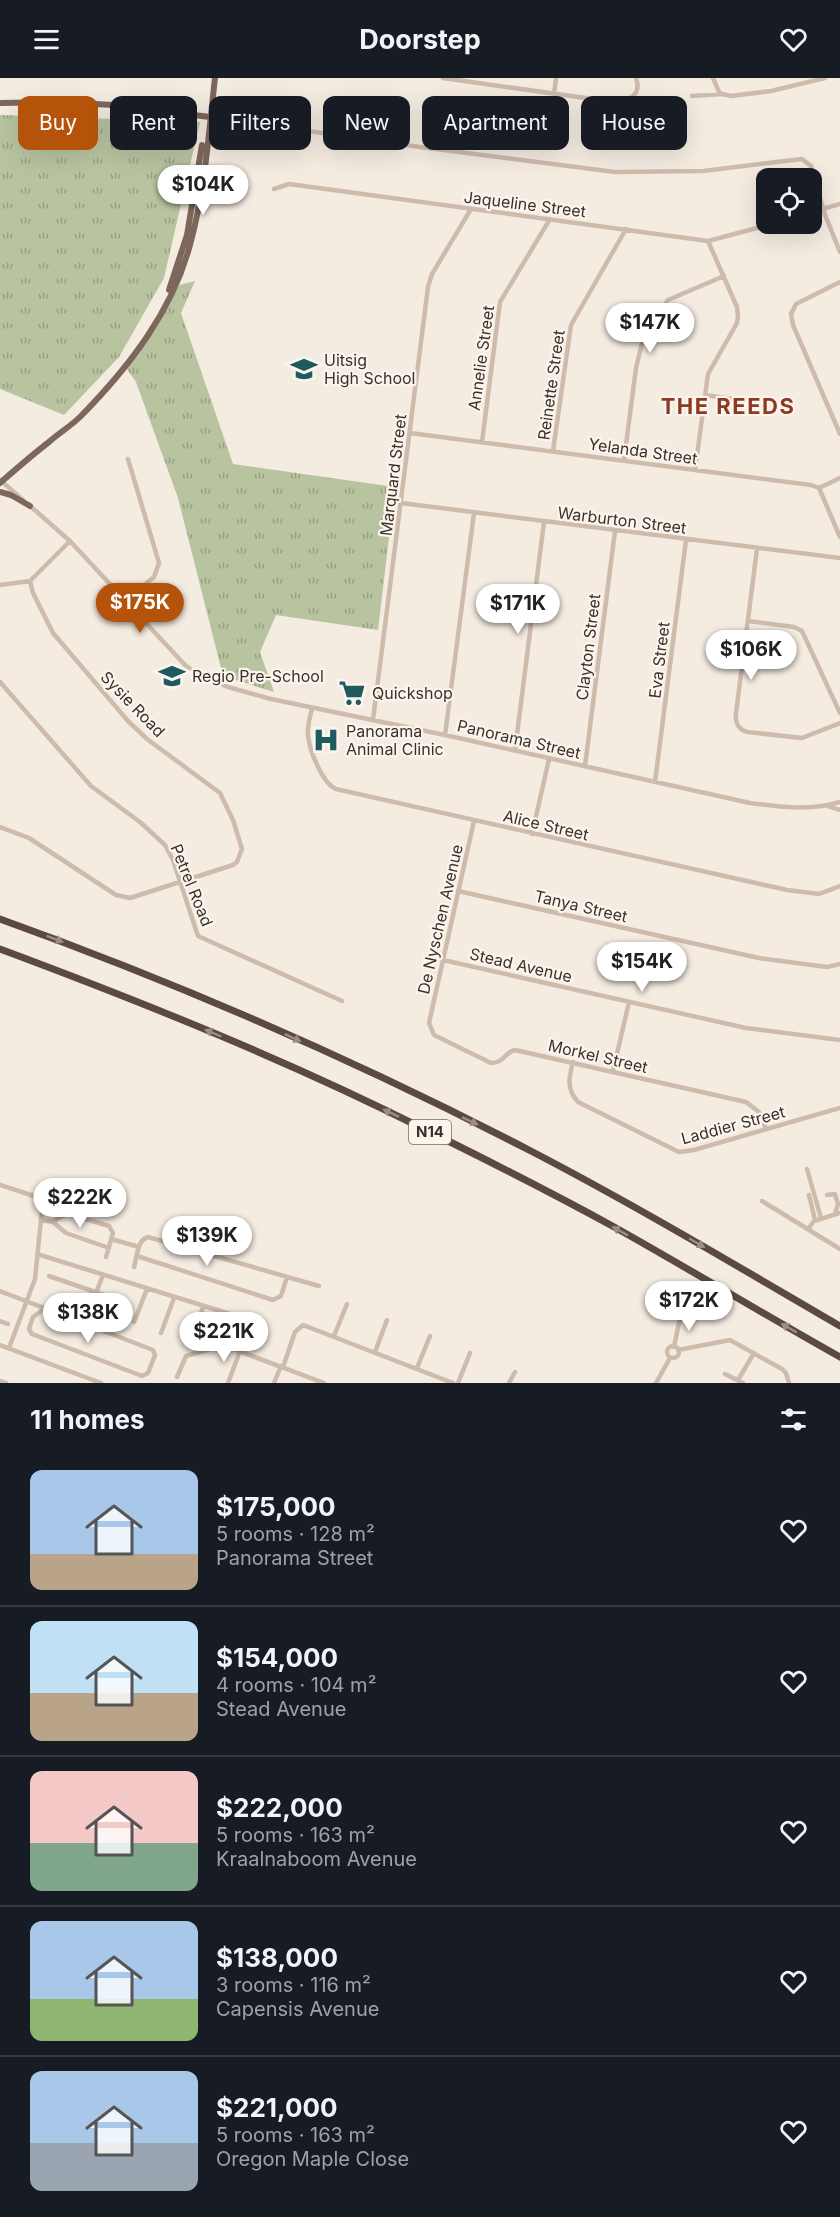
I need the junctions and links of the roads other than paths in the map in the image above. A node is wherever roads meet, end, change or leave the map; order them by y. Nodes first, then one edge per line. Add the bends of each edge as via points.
1 (213, 78) edge
2 (443, 78) edge
3 (556, 78) edge
4 (636, 78) edge
5 (713, 78) edge
6 (796, 78) edge
7 (825, 78) edge
8 (484, 81) edge
9 (798, 85) junction
10 (554, 94) junction
11 (720, 94) junction
12 (692, 96) dead end
13 (0, 103) edge
14 (208, 119) junction
15 (274, 189) dead end
16 (840, 204) edge
17 (823, 208) junction
18 (471, 209) junction
19 (550, 219) junction
20 (756, 228) edge
21 (626, 229) junction
22 (708, 241) junction
23 (840, 252) edge
24 (724, 276) junction
25 (840, 282) edge
26 (705, 395) junction
27 (740, 400) dead end
28 (410, 433) junction
29 (840, 434) edge
30 (482, 442) junction
31 (553, 451) junction
32 (128, 459) dead end
33 (624, 460) junction
34 (695, 470) junction
35 (840, 478) edge
36 (0, 481) edge
37 (819, 488) junction
38 (0, 492) edge
39 (401, 503) junction
40 (30, 506) junction
41 (474, 513) junction
42 (544, 522) junction
43 (615, 531) junction
44 (840, 537) edge
45 (686, 540) junction
46 (70, 541) junction
47 (757, 549) junction
48 (840, 558) edge
49 (30, 581) junction
50 (0, 585) edge
51 (125, 600) junction
52 (748, 621) junction
53 (0, 682) edge
54 (312, 708) junction
55 (840, 713) edge
56 (373, 720) junction
57 (840, 723) edge
58 (445, 735) junction
59 (515, 750) junction
60 (549, 759) junction
61 (585, 766) junction
62 (655, 782) junction
63 (840, 802) edge
64 (828, 806) junction
65 (840, 810) edge
66 (474, 821) junction
67 (0, 827) edge
68 (532, 834) junction
69 (181, 883) junction
70 (840, 886) edge
71 (459, 891) junction
72 (0, 919) edge
73 (0, 949) edge
74 (443, 960) junction
75 (840, 964) edge
76 (342, 1001) dead end
77 (629, 1002) junction
78 (429, 1023) joint
79 (840, 1040) edge
80 (573, 1062) junction
81 (613, 1071) junction
82 (840, 1108) edge
83 (766, 1129) junction
84 (806, 1169) dead end
85 (0, 1185) edge
86 (838, 1193) edge
87 (809, 1195) dead end
88 (827, 1196) dead end
89 (762, 1201) dead end
90 (839, 1204) edge
91 (837, 1214) edge
92 (41, 1220) junction
93 (817, 1220) junction
94 (53, 1222) junction
95 (798, 1223) junction
96 (808, 1229) junction
97 (111, 1239) junction
98 (139, 1247) junction
99 (109, 1248) junction
100 (840, 1249) edge
101 (37, 1254) junction
102 (137, 1256) junction
103 (106, 1257) dead end
104 (134, 1267) dead end
105 (103, 1275) junction
106 (49, 1276) dead end
107 (287, 1277) junction
108 (319, 1286) dead end
109 (147, 1289) junction
110 (0, 1291) edge
111 (96, 1293) junction
112 (174, 1298) junction
113 (27, 1301) junction
114 (124, 1302) dead end
115 (347, 1304) dead end
116 (43, 1307) junction
117 (202, 1307) junction
118 (672, 1311) dead end
119 (230, 1314) dead end
120 (387, 1320) dead end
121 (0, 1321) edge
122 (134, 1322) dead end
123 (8, 1324) dead end
124 (196, 1325) dead end
125 (840, 1326) edge
126 (161, 1333) dead end
127 (334, 1336) junction
128 (430, 1336) dead end
129 (0, 1345) edge
130 (9, 1348) junction
131 (676, 1349) junction
132 (240, 1351) junction
133 (375, 1352) junction
134 (470, 1353) dead end
135 (754, 1353) junction
136 (840, 1357) edge
137 (670, 1358) junction
138 (282, 1366) junction
139 (417, 1368) junction
140 (515, 1372) dead end
141 (725, 1374) dead end
142 (177, 1377) dead end
143 (0, 1381) edge
144 (740, 1382) edge
145 (6, 1383) edge
146 (101, 1383) edge
147 (228, 1383) edge
148 (274, 1383) edge
149 (321, 1383) edge
150 (453, 1383) edge
151 (458, 1383) edge
152 (508, 1383) edge
153 (656, 1383) edge
154 (789, 1383) edge

1 - 14 main road
2 - 8 street
3 - 10 street
4 - 10 street via 635,94 621,101
5 - 11 street
6 - 9 street
7 - 9 street
8 - 10 street
9 - 11 street via 758,93
11 - 12 street
13 - 14 main road via 93,104
14 - 17 street via 608,171 703,171 806,160
14 - 36 main road via 191,243 176,286 159,316 128,364 86,410 46,439
15 - 18 street, Jaqueline Street via 289,184
16 - 17 street
17 - 23 street
18 - 19 street, Jaqueline Street
18 - 28 street, Marquard Street via 432,274
19 - 21 street, Jaqueline Street
19 - 30 street, Annelie Street via 500,302
20 - 22 street, Jaqueline Street
21 - 22 street, Jaqueline Street
21 - 31 street, Reinette Street via 571,325
22 - 24 street
24 - 26 street via 738,318 710,370
24 - 33 street via 668,300 642,344
25 - 29 street via 796,304 791,311 793,325
26 - 27 street
26 - 34 street
28 - 30 street, Yelanda Street
28 - 39 street, Marquard Street
30 - 31 street, Yelanda Street
31 - 33 street, Yelanda Street
32 - 51 street via 159,562 154,577
33 - 34 street, Yelanda Street
34 - 37 street, Yelanda Street
35 - 37 street
36 - 40 street, Panorama Street
37 - 44 street
38 - 40 main road
39 - 41 street, Warburton Street
39 - 56 street, Marquard Street
40 - 46 street, Panorama Street
41 - 42 street, Warburton Street
41 - 58 street
42 - 43 street, Warburton Street
42 - 59 street
43 - 45 street, Warburton Street
43 - 61 street, Clayton Street
45 - 47 street, Warburton Street
45 - 62 street, Eva Street
46 - 49 street
46 - 51 street, Panorama Street
47 - 48 street, Warburton Street
47 - 52 street
49 - 50 street
49 - 69 street, Sysie Road via 53,633 128,721 220,793 242,849 237,862
51 - 54 street, Panorama Street via 199,675 228,687
52 - 55 street via 802,631
52 - 57 street via 736,713 739,728 802,738
53 - 69 street, Petrel Road via 91,786 165,845
54 - 56 street, Panorama Street
54 - 66 street, Alice Street via 308,737 329,786
56 - 58 street, Panorama Street
58 - 59 street, Panorama Street
59 - 60 street, Panorama Street
60 - 61 street, Panorama Street
60 - 68 street
61 - 62 street, Panorama Street
62 - 64 street, Panorama Street via 758,804
63 - 64 street, Panorama Street
64 - 65 street, Panorama Street
66 - 68 street, Alice Street
66 - 71 street, De Nyschen Avenue
67 - 69 street via 29,838 122,897
68 - 70 street, Alice Street via 787,890 819,894
69 - 76 street, Petrel Road via 198,936
71 - 74 street, De Nyschen Avenue
71 - 75 street, Tanya Street via 759,958 827,967
72 -> 125 highway, N14 via 248,1016 424,1098 529,1150
136 -> 73 highway, N14 via 615,1228 427,1130 243,1045
74 - 77 street, Stead Avenue
74 - 78 street, De Nyschen Avenue
77 - 79 street, Stead Avenue via 766,1032
77 - 81 street
78 - 80 street, Morkel Street via 436,1037 491,1063 501,1062 515,1050
80 - 81 street, Morkel Street
80 - 83 street, Laddier Street via 569,1086 575,1100 675,1151 694,1150
81 - 83 street, Morkel Street via 746,1102 759,1112
82 - 83 street, Laddier Street
84 - 93 street
85 - 92 street via 37,1197
86 - 88 street
86 - 90 street
87 - 93 street
89 - 95 street
90 - 91 street
91 - 93 street
92 - 94 street
92 - 101 street
93 - 95 street
93 - 96 street
94 - 97 street via 69,1214 106,1225 113,1230
94 - 99 street via 66,1233
95 - 96 street
96 - 100 street
97 - 98 street
97 - 99 street
98 - 102 street
98 - 107 street via 143,1239 151,1237
99 - 103 street
101 - 105 street
101 - 113 street via 35,1279
102 - 104 street
102 - 107 street via 273,1300 280,1296
105 - 109 street
105 - 111 street
106 - 111 street
107 - 108 street
109 - 112 street
109 - 122 street
110 - 113 street
111 - 114 street
112 - 117 street
112 - 126 street
113 - 116 street
113 - 130 street
115 - 127 street
116 - 116 street via 153,1350 155,1355 148,1373 142,1376 32,1334 31,1320
117 - 119 street
117 - 124 street
118 - 131 street via 684,1314
120 - 133 street
121 - 123 street
127 - 133 street
127 - 138 street via 299,1326
128 - 139 street
129 - 130 street
130 - 146 street
131 - 135 street via 727,1340
131 - 137 street via 677,1356
131 - 137 street via 667,1350
132 - 138 street
132 - 142 street via 220,1346 188,1355
132 - 147 street
133 - 139 street
134 - 151 street
135 - 144 street
135 - 154 street via 784,1370
137 - 153 street
138 - 148 street
138 - 149 street
139 - 150 street
140 - 152 street
141 - 144 street
143 - 145 street

